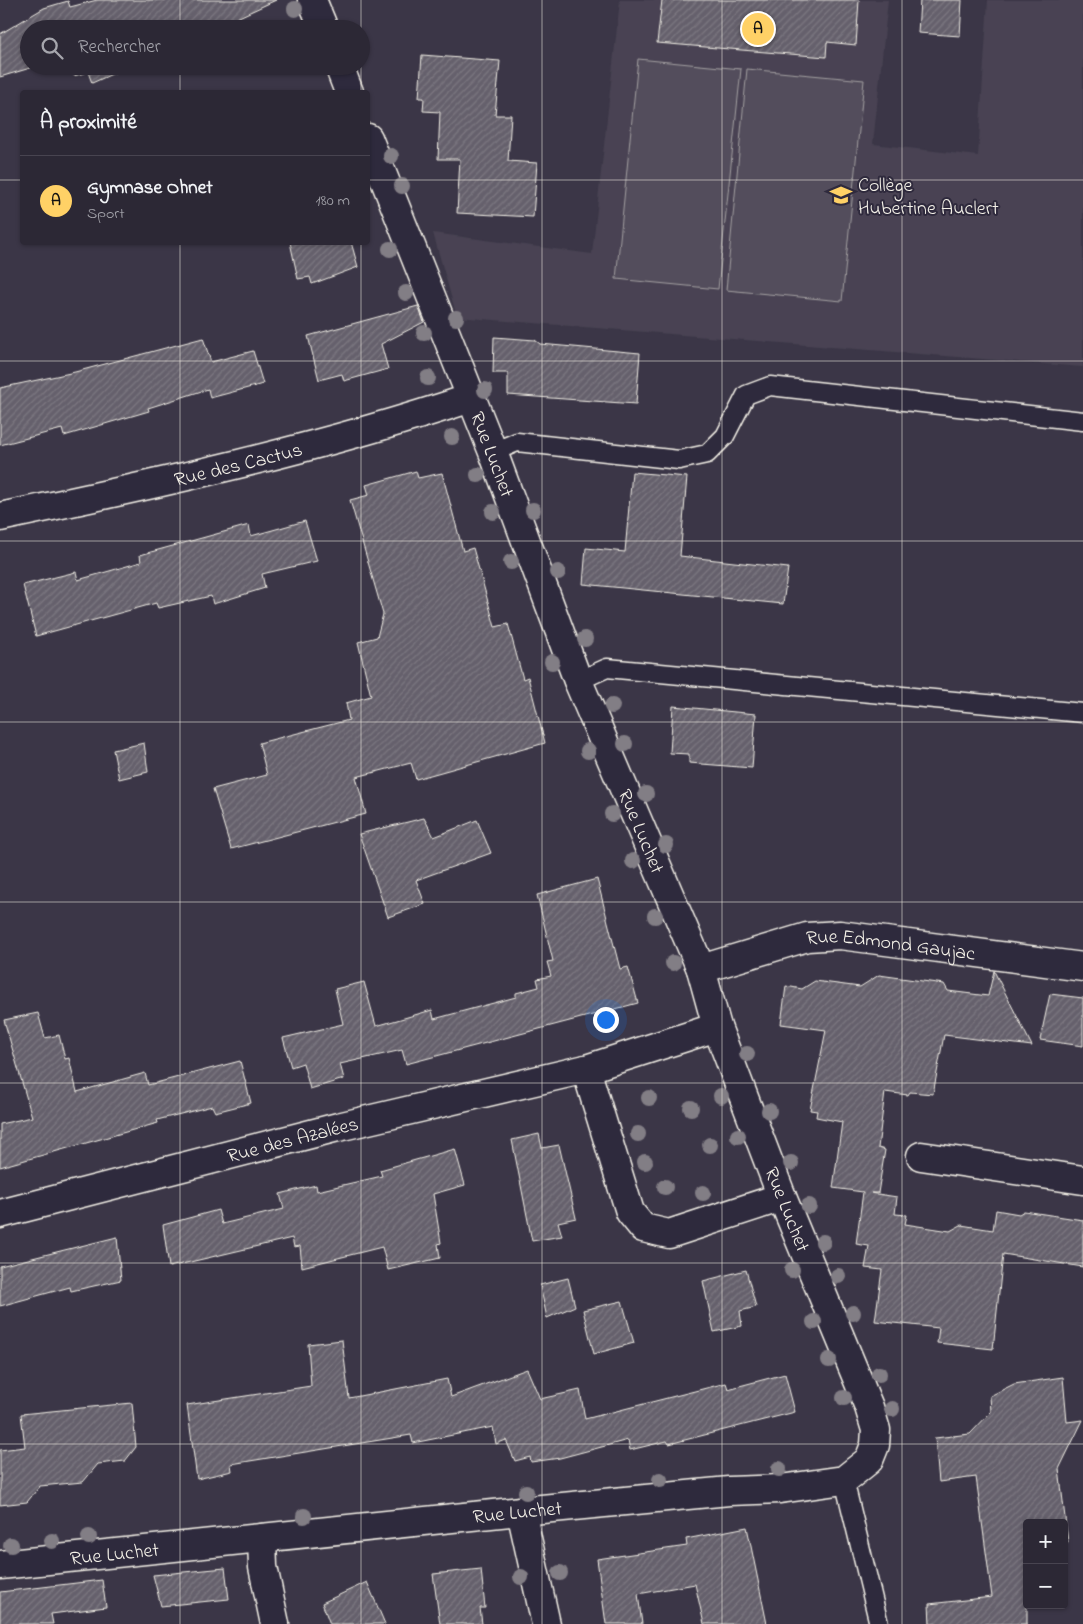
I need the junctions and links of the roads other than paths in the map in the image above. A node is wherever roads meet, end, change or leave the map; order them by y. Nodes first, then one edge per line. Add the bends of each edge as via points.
1 (312, 0) edge
2 (320, 20) edge
3 (342, 75) edge
4 (348, 90) edge
5 (370, 143) edge
6 (471, 398) junction
7 (1083, 421) edge
8 (493, 452) junction
9 (0, 517) edge
10 (578, 681) junction
11 (1083, 713) edge
12 (1083, 967) edge
13 (701, 968) junction
14 (717, 1027) junction
15 (586, 1069) junction
16 (921, 1156) dead end
17 (1083, 1180) edge
18 (782, 1197) junction
19 (0, 1214) edge
20 (844, 1480) junction
21 (521, 1511) junction
22 (262, 1538) junction
23 (0, 1565) edge
24 (274, 1624) edge
25 (546, 1624) edge
26 (878, 1624) edge

1 - 2 street
3 - 4 street
5 - 6 street, Rue Luchet
6 - 8 street, Rue Luchet
6 - 9 street, Rue des Cactus via 386,427 107,495
7 - 8 lane via 770,386 746,395 725,436 708,454 679,460 517,442
8 - 10 street, Rue Luchet
10 - 11 lane via 607,668
10 - 13 street, Rue Luchet
12 - 13 street, Rue Edmond Gaujac via 840,935 807,937
13 - 14 street, Rue Luchet
14 - 15 street, Rue des Azalées
14 - 18 street, Rue Luchet
15 - 18 street via 630,1212 643,1228 669,1234
15 - 19 street, Rue des Azalées via 338,1127
16 - 17 street
18 - 20 street, Rue Luchet via 876,1430 869,1460
20 - 21 street, Rue Luchet via 780,1489
20 - 26 lane
21 - 22 street, Rue Luchet
21 - 25 street
22 - 23 street, Rue Luchet
22 - 24 street via 263,1567

